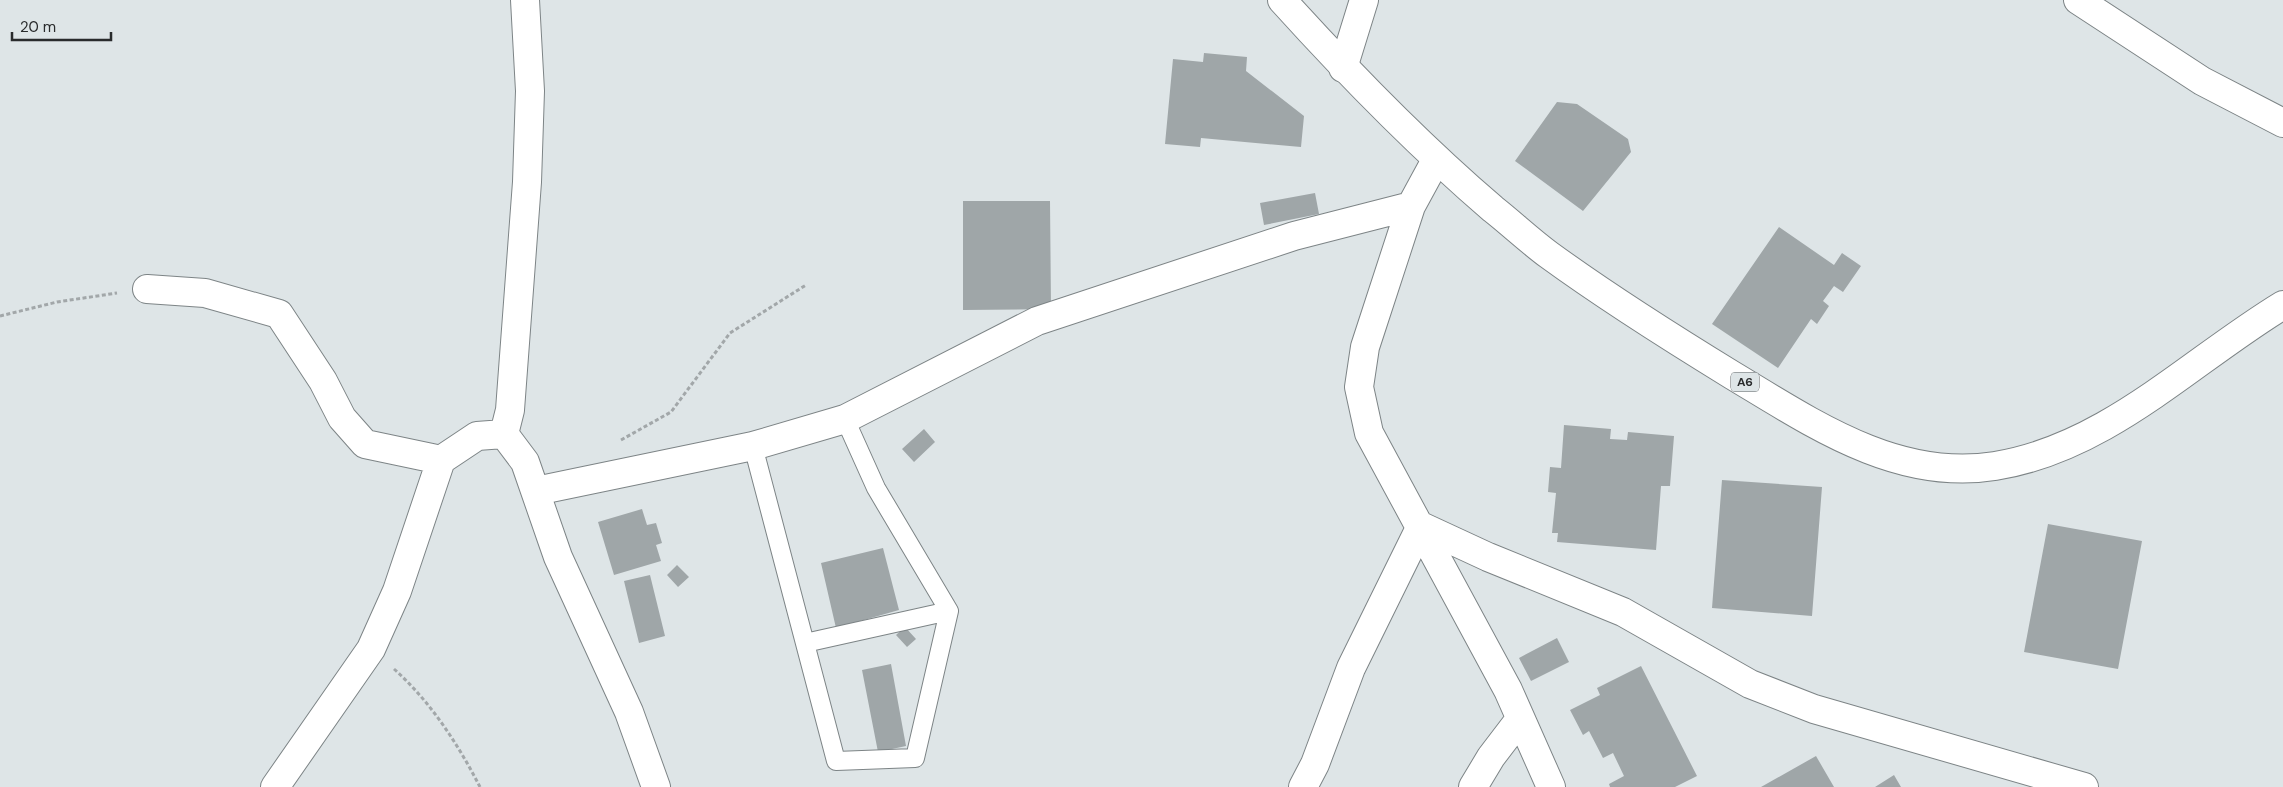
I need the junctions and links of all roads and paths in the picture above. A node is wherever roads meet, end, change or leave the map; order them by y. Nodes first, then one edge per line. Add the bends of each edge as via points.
1 (525, 0) edge
2 (1282, 0) edge
3 (1364, 0) edge
4 (2078, 0) edge
5 (1343, 68) junction
6 (2283, 122) edge
7 (1436, 160) junction
8 (1411, 206) junction
9 (806, 285) dead end
10 (146, 289) joint
11 (2283, 305) edge
12 (0, 316) edge
13 (845, 420) junction
14 (504, 434) junction
15 (616, 443) dead end
16 (754, 446) junction
17 (441, 460) junction
18 (536, 490) junction
19 (1421, 526) junction
20 (949, 611) junction
21 (805, 642) junction
22 (371, 648) junction
23 (1520, 719) junction
24 (275, 787) edge
25 (480, 787) edge
26 (656, 787) edge
27 (1303, 787) edge
28 (1473, 787) edge
29 (1551, 787) edge
30 (2084, 787) edge

1 - 14 main road via 530,91 527,182 510,410
2 - 5 main road, A6
3 - 5 main road
4 - 6 main road via 2202,81
5 - 7 main road, A6
7 - 8 main road
7 - 11 main road, A6 via 1547,254 1672,338 1802,417 1878,454 1928,468 1963,471 1998,466 2071,445 2106,427
8 - 13 main road via 1294,236 1037,320
8 - 19 main road via 1366,347 1359,387 1369,433
9 - 15 path via 730,333 671,412
10 - 12 path via 57,302
10 - 17 main road via 205,293 279,314 324,381 342,418 365,444
13 - 16 main road
13 - 20 lane via 876,488
14 - 17 main road via 477,436
14 - 18 main road via 525,462
16 - 18 main road
16 - 21 lane
17 - 22 main road via 397,591
18 - 26 main road via 558,557 628,712
19 - 23 main road via 1508,690
19 - 27 main road via 1351,668 1315,764
19 - 30 main road via 1623,612 1750,684 1814,709
20 - 21 lane
20 - 21 lane via 915,758 836,761
22 - 24 main road
22 - 25 path via 416,688 466,760
23 - 28 main road
23 - 29 main road

